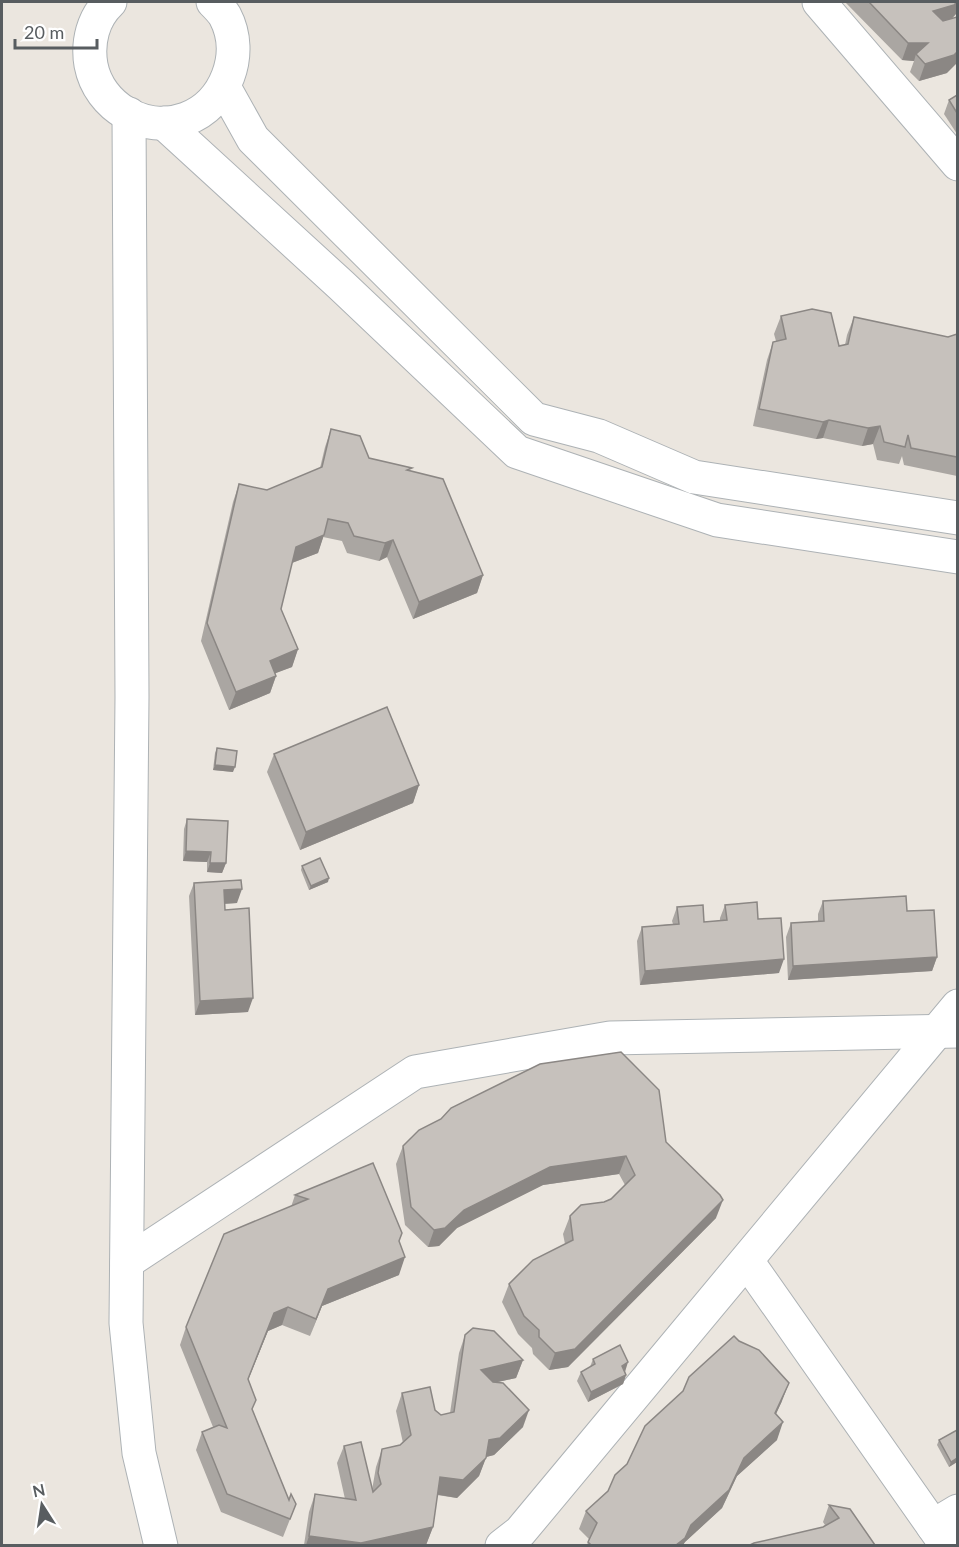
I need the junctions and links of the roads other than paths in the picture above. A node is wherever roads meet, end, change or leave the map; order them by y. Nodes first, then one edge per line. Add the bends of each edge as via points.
1 (213, 2) edge
2 (819, 2) edge
3 (107, 3) edge
4 (224, 87) junction
5 (129, 114) junction
6 (164, 123) junction
7 (957, 164) edge
8 (957, 518) edge
9 (957, 557) edge
10 (957, 1006) edge
11 (946, 1032) edge
12 (747, 1261) junction
13 (127, 1262) junction
14 (946, 1528) edge
15 (161, 1545) edge
16 (502, 1545) edge

1 - 4 street via 225,15 233,39 233,64
2 - 7 street
3 - 5 street via 92,30 89,52 93,75 104,95 120,111
4 - 6 street via 208,106 186,119
4 - 8 street via 253,139 534,419 599,436 694,477
5 - 6 street
5 - 13 street via 132,709
6 - 9 street via 517,452 717,520
10 - 11 street
11 - 12 street
11 - 13 street via 610,1038 415,1072
12 - 14 street
12 - 16 street via 520,1532
13 - 15 street via 126,1323 139,1453

